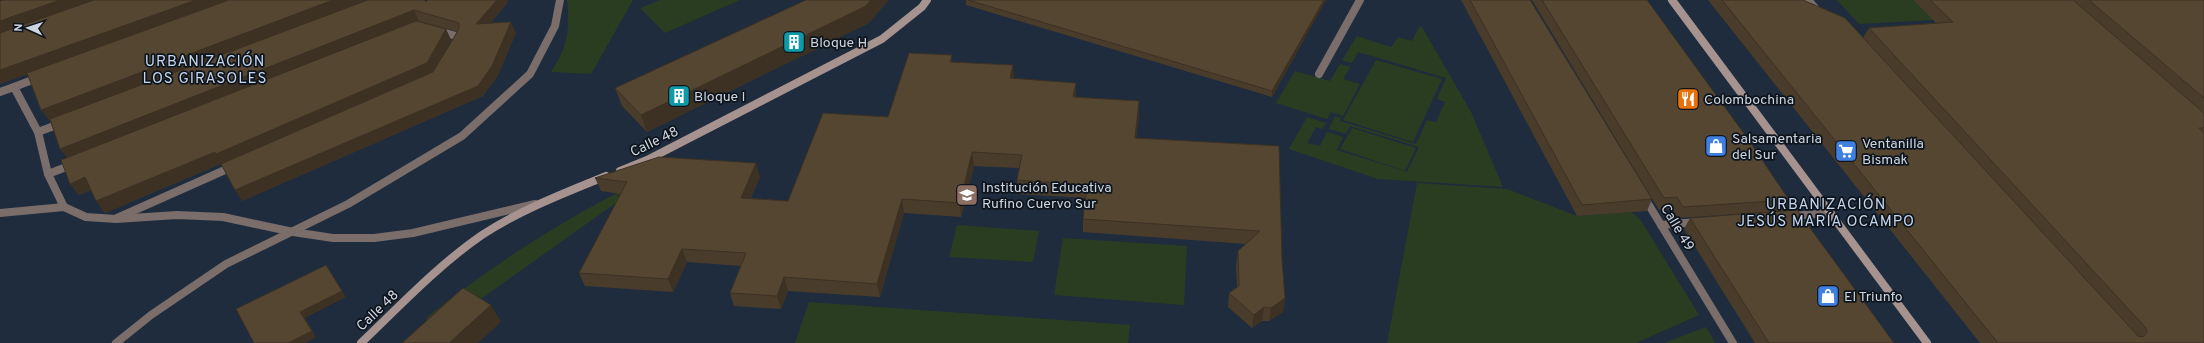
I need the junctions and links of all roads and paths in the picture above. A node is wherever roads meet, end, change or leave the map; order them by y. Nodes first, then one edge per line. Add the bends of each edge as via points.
1 (560, 0) edge
2 (928, 0) edge
3 (1360, 0) edge
4 (1672, 0) edge
5 (1808, 0) edge
6 (1800, 3) edge
7 (428, 28) edge
8 (451, 50) edge
9 (51, 73) edge
10 (1319, 74) dead end
11 (14, 87) junction
12 (0, 92) edge
13 (67, 121) edge
14 (38, 132) junction
15 (85, 159) edge
16 (240, 164) edge
17 (48, 174) junction
18 (1641, 191) edge
19 (540, 203) junction
20 (64, 207) junction
21 (0, 213) edge
22 (1831, 213) junction
23 (1785, 216) edge
24 (116, 219) junction
25 (1707, 221) edge
26 (1661, 224) junction
27 (293, 232) junction
28 (116, 343) edge
29 (361, 343) edge
30 (1733, 343) edge
31 (1928, 343) edge

1 - 27 street via 555,26 530,74 462,136 348,204
2 - 19 street, Calle 48 via 882,39 647,160
3 - 10 street
4 - 22 street
5 - 6 street via 1818,10
7 - 8 street via 459,37
9 - 11 street
11 - 12 street
11 - 14 street
13 - 14 street
14 - 17 street
15 - 17 street
16 - 24 street
17 - 20 street
18 - 26 street, Calle 49
19 - 27 street via 413,233 374,238 333,238
19 - 29 street, Calle 48 via 502,223 467,246
20 - 21 street
20 - 24 street via 86,217
22 - 23 street
22 - 31 street
24 - 27 street via 177,215 223,217
25 - 26 street
26 - 30 street, Calle 49
27 - 28 street via 220,268 157,310

